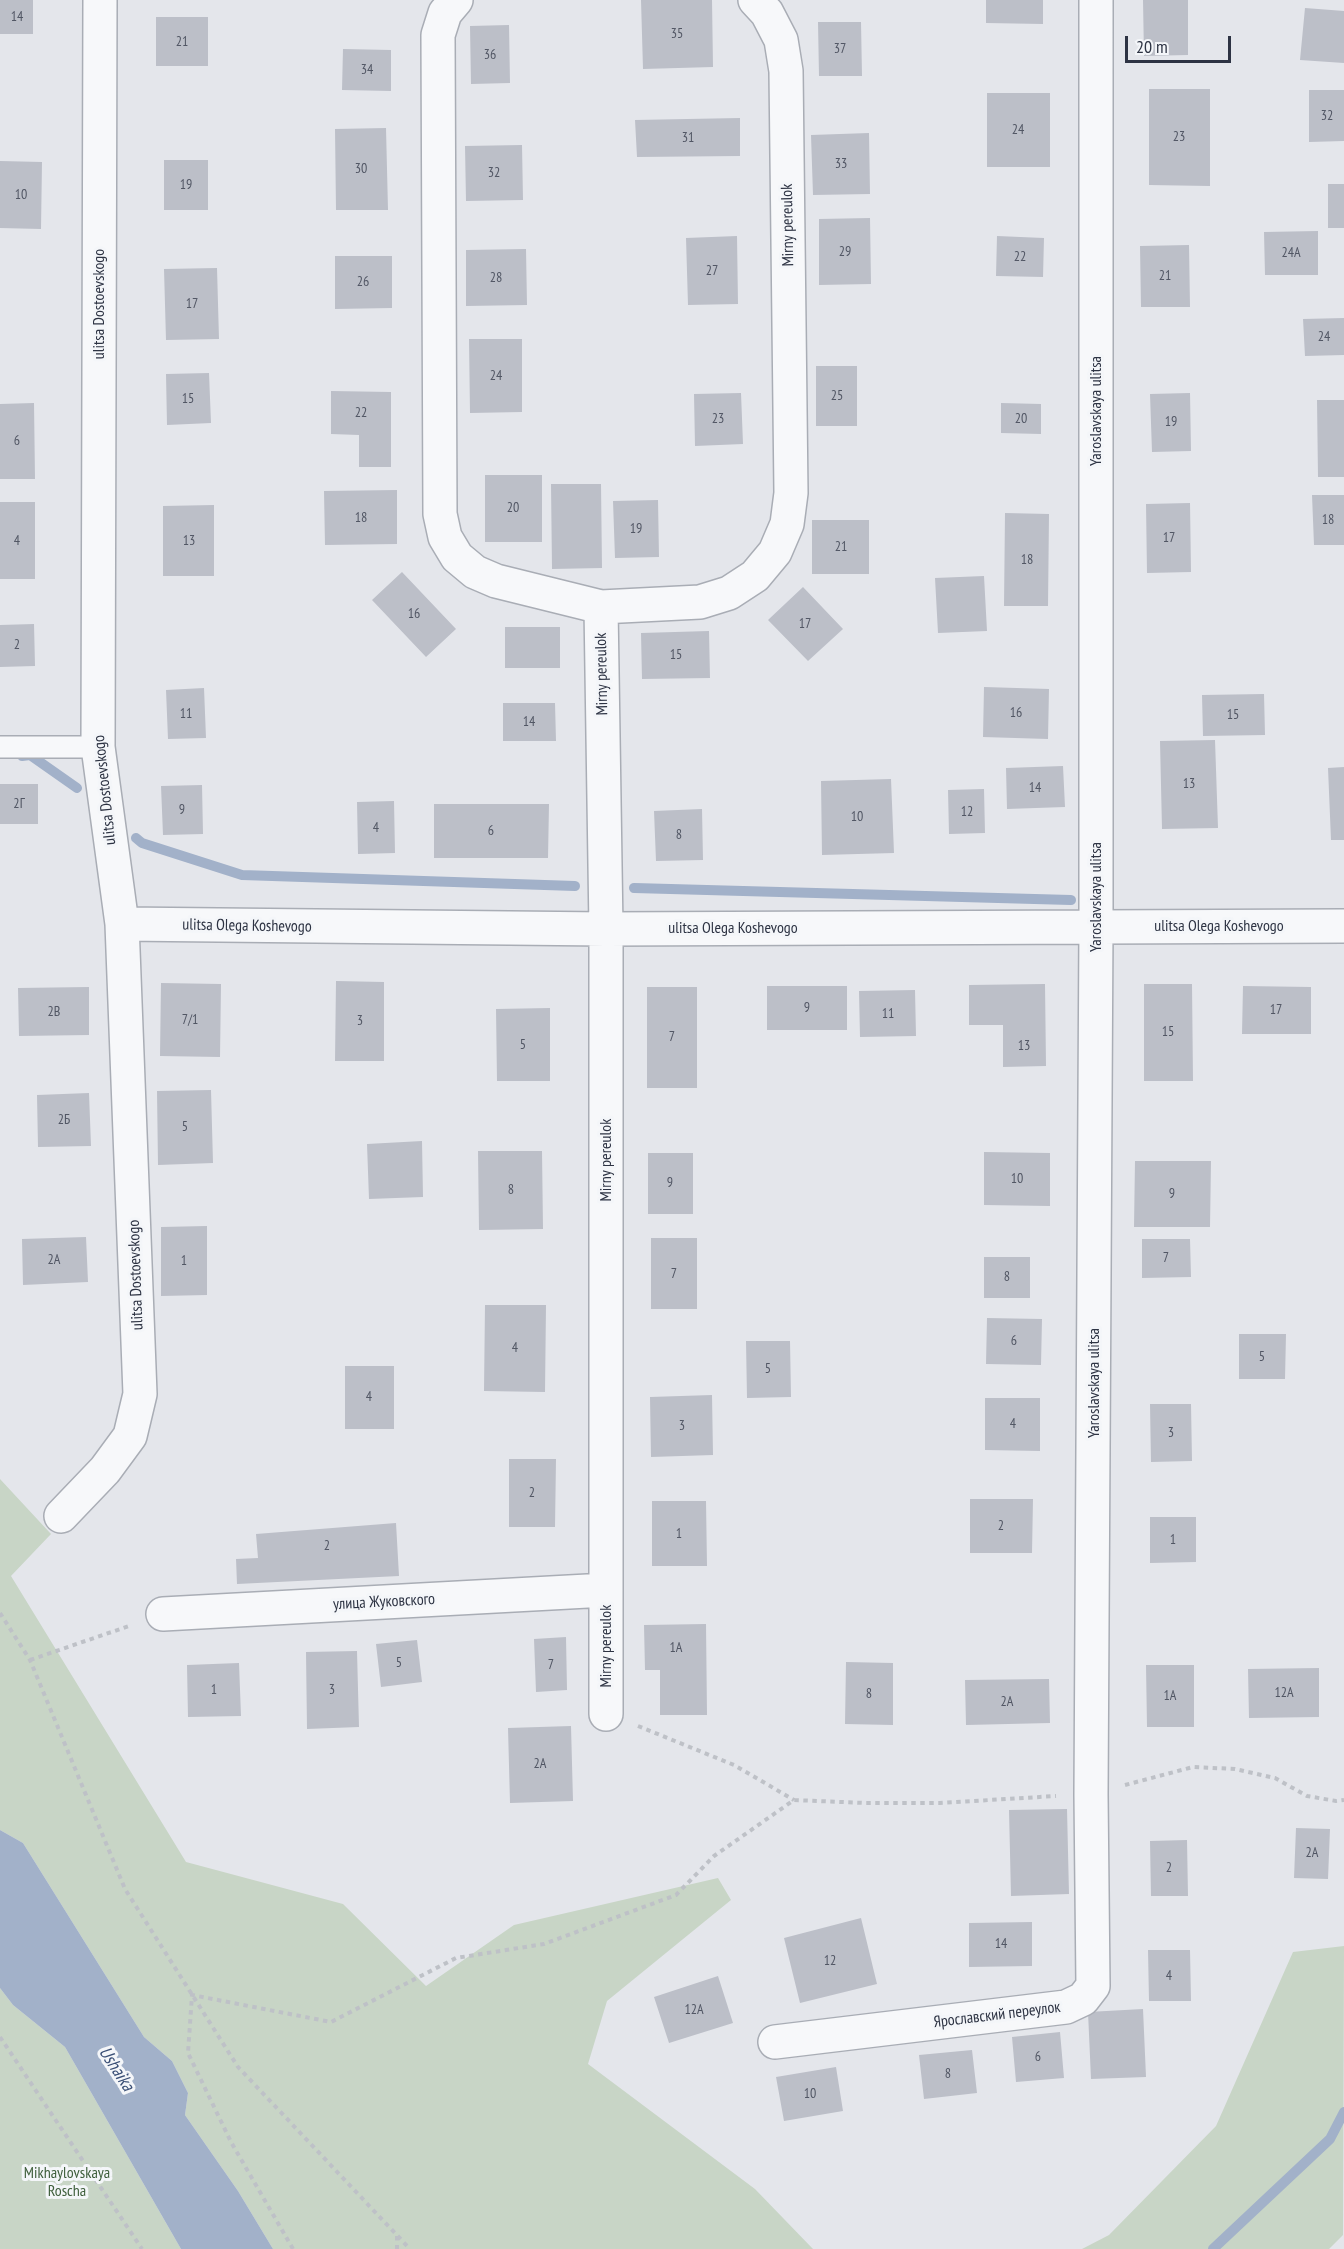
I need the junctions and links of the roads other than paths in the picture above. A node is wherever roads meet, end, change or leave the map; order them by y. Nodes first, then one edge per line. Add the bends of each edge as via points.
1 (100, 0) edge
2 (456, 0) edge
3 (755, 0) edge
4 (1096, 0) edge
5 (601, 607) junction
6 (0, 747) edge
7 (98, 747) junction
8 (122, 924) junction
9 (1096, 926) junction
10 (1344, 926) edge
11 (606, 929) junction
12 (61, 1516) dead end
13 (606, 1590) junction
14 (163, 1614) road end
15 (606, 1714) road end
16 (1091, 1794) joint
17 (775, 2042) dead end

1 - 7 street, ulitsa Dostoevskogo
2 - 5 street, Mirny pereulok via 438,35 440,514 445,537 457,557 475,572 496,581
3 - 5 street, Mirny pereulok via 781,40 786,70 791,494 787,524 775,552 755,576 729,593 700,603
4 - 9 street, Yaroslavskaya ulitsa
5 - 11 street, Mirny pereulok
6 - 7 lane
7 - 8 street, ulitsa Dostoevskogo
8 - 11 street, ulitsa Olega Koshevogo
8 - 12 street, ulitsa Dostoevskogo via 140,1394 130,1436 105,1470
9 - 10 street, ulitsa Olega Koshevogo
9 - 11 street, ulitsa Olega Koshevogo
9 - 16 street, Yaroslavskaya ulitsa
11 - 13 street, Mirny pereulok
13 - 14 street, улица Жуковского
13 - 15 street, Mirny pereulok
16 - 17 street, Ярославский переулок via 1093,1986 1083,1999 1066,2007

